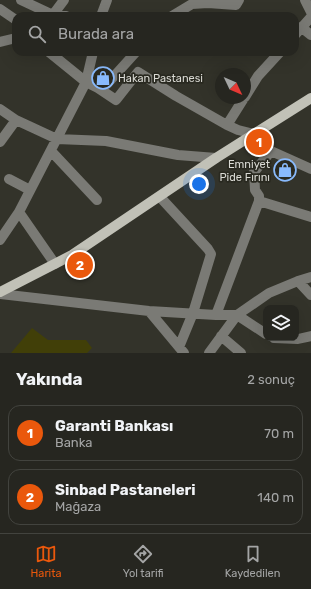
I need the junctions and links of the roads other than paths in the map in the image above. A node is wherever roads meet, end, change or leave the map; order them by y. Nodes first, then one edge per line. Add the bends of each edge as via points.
1 (21, 0) edge
2 (64, 0) edge
3 (107, 0) edge
4 (239, 0) edge
5 (305, 0) edge
6 (0, 9) edge
7 (45, 12) edge
8 (56, 12) edge
9 (102, 12) edge
10 (179, 12) edge
11 (311, 12) edge
12 (12, 17) edge
13 (311, 17) edge
14 (299, 30) edge
15 (299, 31) edge
16 (311, 35) edge
17 (12, 39) edge
18 (0, 42) edge
19 (54, 56) edge
20 (91, 56) edge
21 (132, 56) edge
22 (276, 56) edge
23 (86, 82) junction
24 (251, 87) edge
25 (98, 88) junction
26 (311, 98) edge
27 (240, 104) edge
28 (0, 109) edge
29 (16, 120) junction
30 (227, 125) junction
31 (254, 134) junction
32 (57, 139) junction
33 (0, 142) edge
34 (51, 151) junction
35 (271, 151) junction
36 (216, 158) junction
37 (311, 169) edge
38 (9, 179) dead end
39 (30, 190) junction
40 (160, 197) junction
41 (97, 200) dead end
42 (259, 201) junction
43 (19, 212) junction
44 (310, 219) edge
45 (0, 240) edge
46 (55, 264) junction
47 (311, 278) edge
48 (298, 281) junction
49 (0, 293) edge
50 (311, 295) edge
51 (149, 311) junction
52 (193, 314) junction
53 (216, 315) junction
54 (237, 315) junction
55 (263, 332) edge
56 (221, 336) junction
57 (311, 336) edge
58 (299, 339) edge
59 (181, 350) edge
60 (209, 353) edge
61 (241, 353) edge

1 - 7 street
2 - 8 street
3 - 9 street
4 - 10 street via 236,5 192,4
5 - 11 street
6 - 12 street
13 - 14 street
15 - 16 street
17 - 18 street
19 - 23 street
20 - 23 street
21 - 25 street via 107,84
22 - 24 street
23 - 25 street
23 - 32 street
25 - 30 street via 116,100 138,72
26 - 31 main road
27 - 30 street
28 - 29 street
29 - 32 street
29 - 33 street
30 - 31 street
31 - 35 street
31 - 36 main road
32 - 34 street
32 - 36 street via 106,141 178,156
34 - 39 street
34 - 41 street
35 - 37 street
35 - 42 street via 254,172 255,190
36 - 40 main road
38 - 39 street
39 - 43 street
40 - 46 main road
40 - 52 street via 211,254
42 - 44 street
42 - 53 street
43 - 45 street
43 - 46 street
46 - 49 main road
47 - 48 street
48 - 50 street
48 - 54 street via 269,294
49 - 51 street
51 - 52 street
51 - 59 street
52 - 53 street
52 - 59 street
53 - 54 street
54 - 55 street
54 - 56 street
56 - 60 street
56 - 61 street
57 - 58 street

